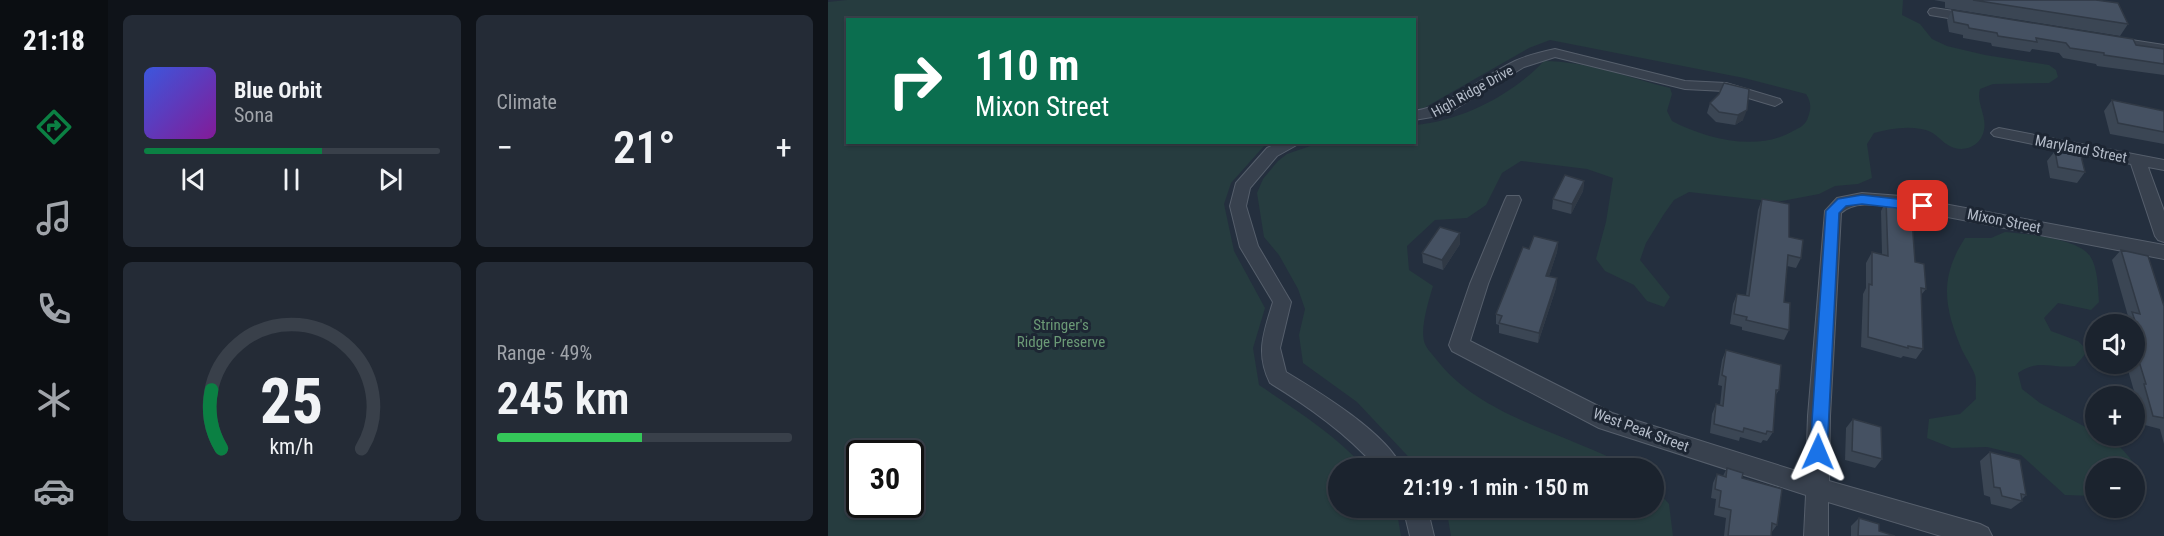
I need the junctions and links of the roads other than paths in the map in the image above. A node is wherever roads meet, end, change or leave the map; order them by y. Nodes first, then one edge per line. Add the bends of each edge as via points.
1 (1934, 12) dead end
2 (1991, 21) edge
3 (2095, 38) edge
4 (2164, 49) edge
5 (1775, 102) dead end
6 (1416, 116) edge
7 (1999, 133) dead end
8 (1290, 144) edge
9 (2138, 160) junction
10 (2164, 165) edge
11 (1513, 200) dead end
12 (2164, 236) edge
13 (2164, 252) edge
14 (1382, 458) edge
15 (1817, 488) junction
16 (1418, 518) edge
17 (1422, 536) edge
18 (1816, 536) edge
19 (1980, 536) edge

1 - 2 street
3 - 4 street
5 - 6 street, High Ridge Drive via 1726,87 1685,85 1568,55 1541,54 1429,116
7 - 9 street, Maryland Street
8 - 14 street via 1272,152 1242,186 1238,206 1249,247 1282,303 1270,348 1276,377 1310,397 1363,438
9 - 10 street, Maryland Street
9 - 12 street
11 - 15 street, West Peak Street via 1459,345 1607,421
13 - 15 street, Mixon Street via 1901,202 1843,202 1833,211
15 - 18 street
15 - 19 street, West Peak Street
16 - 17 street

